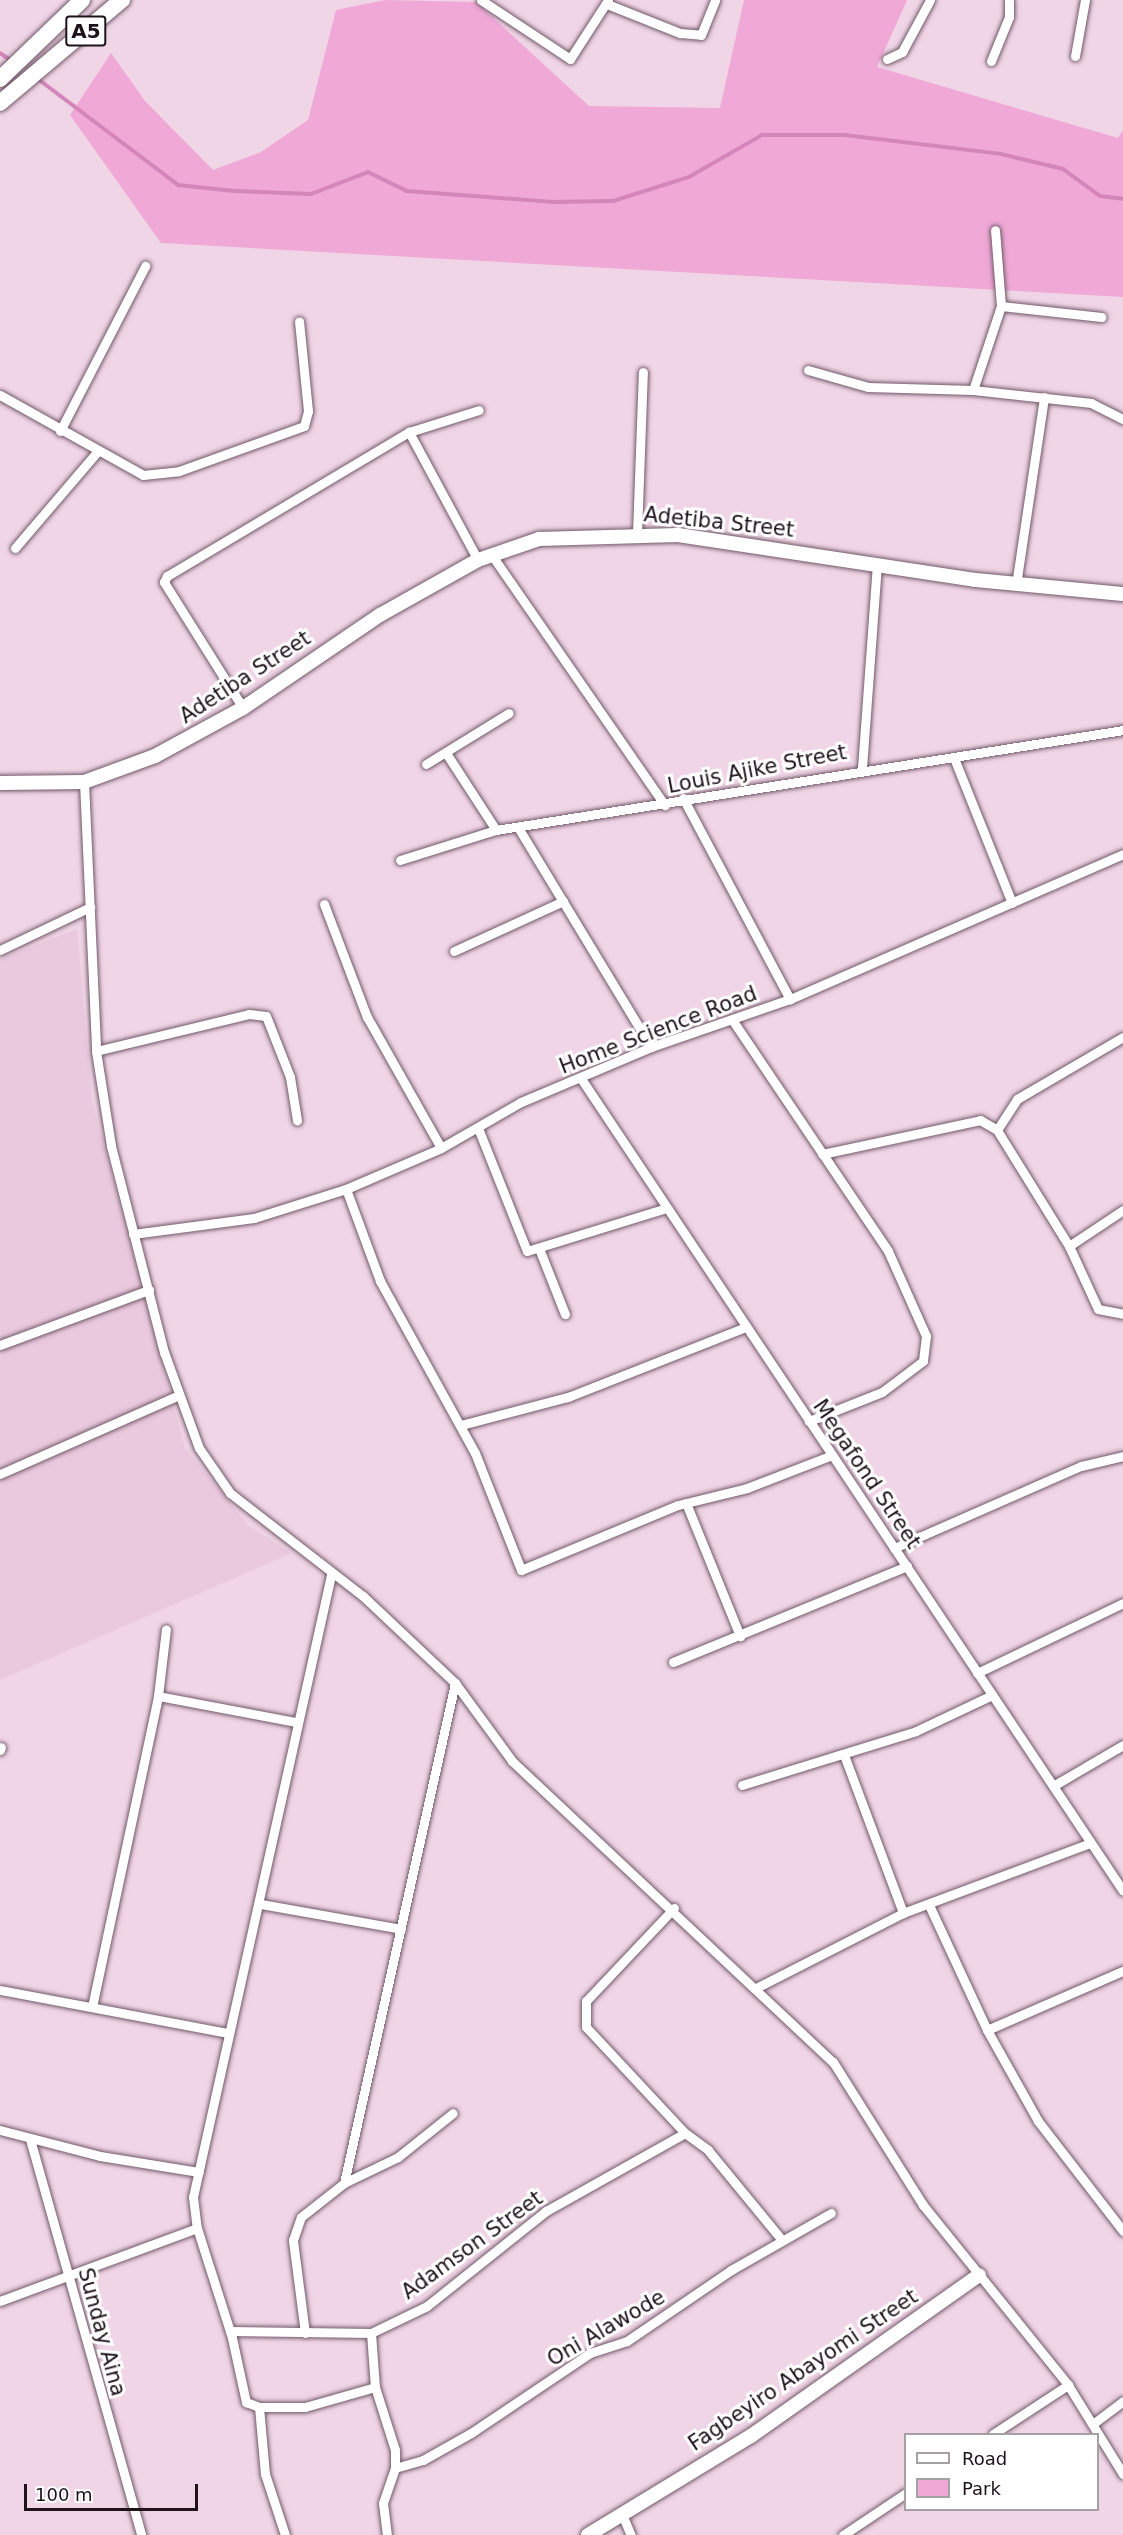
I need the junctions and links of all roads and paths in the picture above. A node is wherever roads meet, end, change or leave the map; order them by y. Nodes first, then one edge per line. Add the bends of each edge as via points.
1 (82, 0) edge
2 (122, 0) edge
3 (481, 0) edge
4 (715, 0) edge
5 (930, 0) edge
6 (1009, 0) edge
7 (1085, 0) edge
8 (608, 2) edge
9 (1075, 56) dead end
10 (888, 59) dead end
11 (991, 61) dead end
12 (1, 79) edge
13 (0, 103) edge
14 (995, 230) dead end
15 (145, 266) dead end
16 (1001, 306) junction
17 (1101, 317) dead end
18 (299, 321) dead end
19 (808, 370) dead end
20 (643, 372) dead end
21 (974, 390) junction
22 (0, 395) edge
23 (1044, 397) junction
24 (479, 410) dead end
25 (1123, 419) edge
26 (60, 431) junction
27 (409, 432) junction
28 (96, 453) junction
29 (638, 533) junction
30 (15, 548) dead end
31 (493, 557) junction
32 (478, 560) junction
33 (877, 564) junction
34 (1016, 585) junction
35 (1123, 594) edge
36 (243, 708) junction
37 (509, 713) dead end
38 (1123, 729) edge
39 (446, 753) junction
40 (954, 758) junction
41 (426, 764) dead end
42 (862, 768) junction
43 (84, 782) junction
44 (0, 783) edge
45 (683, 798) junction
46 (665, 805) junction
47 (519, 829) junction
48 (496, 831) junction
49 (1123, 854) edge
50 (400, 860) dead end
51 (563, 901) junction
52 (1012, 903) junction
53 (324, 904) dead end
54 (90, 907) junction
55 (0, 950) edge
56 (454, 951) dead end
57 (790, 999) junction
58 (734, 1021) junction
59 (1123, 1037) edge
60 (651, 1047) junction
61 (96, 1051) junction
62 (580, 1077) junction
63 (297, 1120) dead end
64 (478, 1128) junction
65 (997, 1130) junction
66 (441, 1148) junction
67 (822, 1155) junction
68 (345, 1189) junction
69 (667, 1208) junction
70 (1123, 1210) edge
71 (133, 1234) junction
72 (1069, 1246) junction
73 (540, 1251) junction
74 (149, 1290) junction
75 (565, 1314) dead end
76 (1123, 1314) edge
77 (746, 1327) junction
78 (0, 1345) edge
79 (177, 1396) junction
80 (809, 1421) junction
81 (461, 1425) junction
82 (832, 1455) junction
83 (1123, 1456) edge
84 (0, 1474) edge
85 (686, 1503) junction
86 (894, 1548) junction
87 (907, 1566) junction
88 (332, 1575) junction
89 (1123, 1603) edge
90 (166, 1629) dead end
91 (740, 1636) junction
92 (673, 1662) dead end
93 (977, 1673) junction
94 (455, 1683) junction
95 (992, 1695) junction
96 (158, 1696) junction
97 (295, 1722) junction
98 (1123, 1745) edge
99 (844, 1755) junction
100 (742, 1785) dead end
101 (1053, 1786) junction
102 (1090, 1843) junction
103 (1123, 1892) edge
104 (261, 1904) junction
105 (929, 1905) junction
106 (674, 1908) junction
107 (903, 1913) junction
108 (401, 1929) junction
109 (1123, 1971) edge
110 (756, 1988) junction
111 (0, 1990) edge
112 (92, 2007) junction
113 (987, 2030) junction
114 (228, 2033) junction
115 (453, 2113) dead end
116 (0, 2130) edge
117 (685, 2133) junction
118 (30, 2139) junction
119 (199, 2172) junction
120 (344, 2183) junction
121 (831, 2213) dead end
122 (197, 2228) junction
123 (1123, 2231) edge
124 (781, 2239) junction
125 (979, 2275) junction
126 (68, 2276) junction
127 (0, 2301) edge
128 (230, 2331) junction
129 (306, 2333) junction
130 (371, 2333) junction
131 (1068, 2385) junction
132 (375, 2387) junction
133 (1123, 2401) edge
134 (259, 2407) junction
135 (1094, 2423) junction
136 (995, 2433) edge
137 (395, 2468) junction
138 (1123, 2474) edge
139 (904, 2494) edge
140 (621, 2512) junction
141 (141, 2535) edge
142 (285, 2535) edge
143 (387, 2535) edge
144 (588, 2535) edge
145 (631, 2535) edge
146 (843, 2535) edge

1 - 12 highway, A5
2 - 13 highway, A5
3 - 8 street via 570,59
4 - 8 street via 700,35 680,33
5 - 10 street via 903,52
6 - 11 street via 1009,17
7 - 9 street
14 - 16 street
15 - 26 street
16 - 17 street
16 - 21 street
18 - 28 street via 308,411 304,426 160,476 143,475
19 - 21 street via 868,387
20 - 29 street
21 - 23 street
22 - 26 street
23 - 25 street via 1091,403
23 - 34 street
24 - 27 street
26 - 28 street
27 - 32 street
27 - 36 street via 167,576 164,582
28 - 30 street
29 - 31 street, Adetiba Street via 539,539
29 - 33 street, Adetiba Street
31 - 32 street, Adetiba Street
31 - 46 street
32 - 36 street, Adetiba Street via 343,639
33 - 34 street, Adetiba Street
33 - 42 street
34 - 35 street, Adetiba Street
36 - 43 street, Adetiba Street via 155,756
37 - 39 street
38 - 40 street, Louis Ajike Street
39 - 41 street
39 - 48 street
40 - 42 street, Louis Ajike Street
40 - 52 street
42 - 45 street, Louis Ajike Street
43 - 44 street
43 - 54 street
45 - 46 street, Louis Ajike Street
45 - 57 street
46 - 47 street, Louis Ajike Street
47 - 48 street, Louis Ajike Street
47 - 51 street
48 - 50 street, Louis Ajike Street
49 - 52 street, Home Science Road
51 - 56 street
51 - 60 street
52 - 57 street, Home Science Road
53 - 66 street via 368,1017
54 - 55 street
54 - 61 street
57 - 58 street, Home Science Road
58 - 60 street, Home Science Road
58 - 67 street
59 - 65 street via 1017,1099
60 - 62 street, Home Science Road
61 - 63 street via 249,1014 266,1016 290,1077
61 - 71 street
62 - 64 street, Home Science Road
62 - 69 street, Megafond Street
64 - 66 street, Home Science Road
64 - 73 street via 521,1242 527,1251
65 - 67 street via 980,1120 963,1120
65 - 72 street
66 - 68 street, Home Science Road
67 - 80 street via 901,1271 927,1350 923,1361 882,1392
68 - 71 street, Home Science Road via 254,1218
68 - 81 street via 380,1281
69 - 73 street
69 - 77 street, Megafond Street
70 - 72 street
71 - 74 street
72 - 76 street via 1098,1309
73 - 75 street
74 - 78 street
74 - 79 street
77 - 80 street, Megafond Street
77 - 81 street via 568,1397
79 - 84 street
79 - 88 street via 199,1448 230,1492
80 - 82 street, Megafond Street
81 - 85 street via 521,1570
82 - 85 street via 747,1488
82 - 86 street, Megafond Street
83 - 86 street via 1081,1466
85 - 91 street
86 - 87 street, Megafond Street
87 - 91 street
87 - 93 street, Megafond Street
88 - 94 street via 363,1596
88 - 97 street
89 - 93 street
90 - 96 street
91 - 92 street
93 - 95 street, Megafond Street
94 - 106 street via 512,1761
94 - 108 street
95 - 99 street via 916,1731
95 - 101 street, Megafond Street
96 - 97 street
96 - 112 street
97 - 104 street
98 - 101 street
99 - 100 street
99 - 107 street
101 - 102 street, Megafond Street
102 - 103 street, Megafond Street
102 - 105 street
104 - 108 street
104 - 114 street
105 - 107 street
105 - 113 street
106 - 110 street
106 - 117 street via 586,2001 584,2013 586,2027
107 - 110 street
108 - 120 street
109 - 113 street
110 - 125 street via 833,2062 923,2205
111 - 112 street
112 - 114 street
113 - 123 street via 1038,2121
114 - 119 street
115 - 120 street via 398,2157
116 - 118 street
117 - 124 street via 708,2150
117 - 130 street, Adamson Street via 546,2211 427,2306
118 - 119 street
118 - 126 street, Sunday Aina
119 - 122 street via 193,2197
120 - 129 street via 294,2227
121 - 124 street, Oni Alawode
122 - 126 street
122 - 128 street
124 - 137 street, Oni Alawode via 627,2341 590,2353 471,2433 423,2460
125 - 131 street
125 - 140 street, Fagbeyiro Abayomi Street via 751,2436
126 - 127 street
126 - 141 street, Sunday Aina
128 - 129 street, Adamson Street
128 - 134 street via 246,2402
129 - 130 street, Adamson Street
130 - 132 street
131 - 135 street
131 - 136 street
132 - 134 street via 306,2406
132 - 137 street via 391,2431
133 - 135 street
134 - 142 street via 265,2474
135 - 138 street
137 - 143 street via 383,2503
139 - 146 street
140 - 144 street, Fagbeyiro Abayomi Street
140 - 145 street

